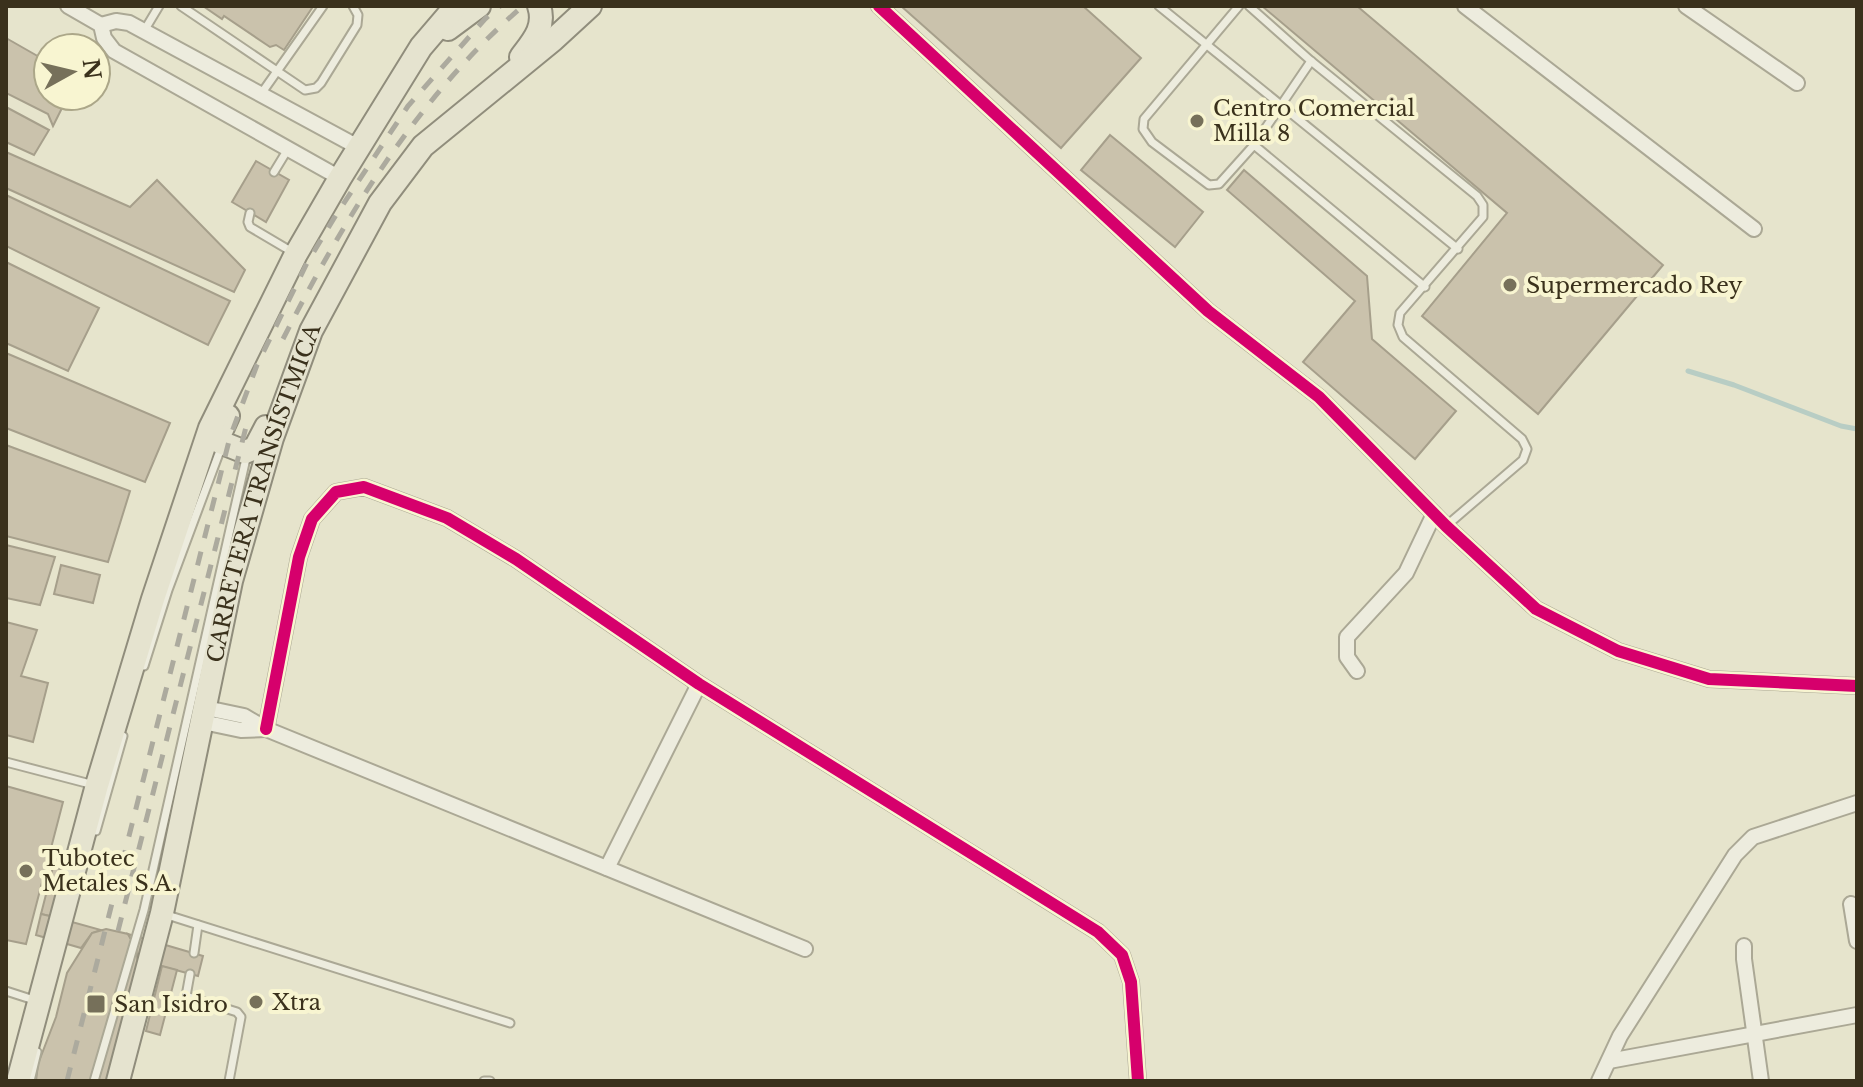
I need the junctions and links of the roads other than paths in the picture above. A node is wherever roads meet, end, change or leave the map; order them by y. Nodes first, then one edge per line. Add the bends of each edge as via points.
1 (159, 6) edge
2 (181, 6) edge
3 (323, 6) edge
4 (353, 6) edge
5 (456, 6) edge
6 (479, 6) edge
7 (539, 6) edge
8 (590, 6) edge
9 (879, 6) edge
10 (1159, 6) edge
11 (1239, 6) edge
12 (1249, 6) edge
13 (1465, 6) edge
14 (1686, 6) edge
15 (71, 7) edge
16 (101, 25) junction
17 (144, 31) junction
18 (1206, 46) junction
19 (421, 47) junction
20 (1311, 61) junction
21 (277, 72) junction
22 (506, 77) junction
23 (1797, 83) dead end
24 (261, 94) junction
25 (1279, 106) junction
26 (1254, 145) junction
27 (358, 147) junction
28 (288, 149) junction
29 (274, 172) dead end
30 (340, 178) junction
31 (250, 213) dead end
32 (1754, 229) dead end
33 (1458, 249) junction
34 (296, 254) junction
35 (1425, 287) junction
36 (311, 331) junction
37 (222, 444) junction
38 (247, 452) junction
39 (1434, 514) junction
40 (1446, 526) junction
41 (1357, 671) dead end
42 (141, 675) dead end
43 (699, 684) junction
44 (1857, 686) edge
45 (205, 715) junction
46 (266, 729) junction
47 (124, 732) dead end
48 (6, 762) edge
49 (97, 785) junction
50 (1857, 803) edge
51 (95, 834) dead end
52 (607, 868) junction
53 (75, 904) dead end
54 (1851, 904) dead end
55 (162, 913) junction
56 (198, 925) junction
57 (1857, 941) edge
58 (1744, 946) dead end
59 (805, 949) dead end
60 (194, 953) dead end
61 (190, 974) dead end
62 (6, 991) edge
63 (45, 999) junction
64 (1857, 1015) edge
65 (510, 1023) dead end
66 (1754, 1034) junction
67 (40, 1039) dead end
68 (1609, 1061) junction
69 (18, 1081) edge
70 (30, 1081) edge
71 (94, 1081) edge
72 (118, 1081) edge
73 (229, 1081) edge
74 (484, 1081) edge
75 (490, 1081) edge
76 (1138, 1081) edge
77 (1599, 1081) edge
78 (1761, 1081) edge

1 - 17 lane
2 - 21 lane
3 - 21 lane
4 - 21 lane via 357,25 316,88 305,90
5 - 19 main road
6 - 19 main road
7 - 22 main road via 538,33
8 - 22 main road, CARRETERA TRANSÍSTMICA
9 - 39 street via 1208,311 1319,397
10 - 18 lane
11 - 18 lane
12 - 20 lane
13 - 32 street
14 - 23 street
15 - 16 street
16 - 17 street via 116,21
16 - 28 street via 114,51
17 - 24 street
18 - 25 lane
18 - 26 lane via 1144,119 1143,129 1152,142 1209,185 1219,184
19 - 27 main road
20 - 25 lane
20 - 33 lane via 1477,196 1483,217
21 - 24 lane
22 - 36 main road, CARRETERA TRANSÍSTMICA via 423,146 380,203
24 - 27 street
25 - 26 lane
25 - 33 lane
26 - 35 lane
27 - 30 main road
28 - 29 lane
28 - 30 street
30 - 34 main road
30 - 37 main road via 341,186 222,431
31 - 34 lane via 250,227
33 - 35 lane
34 - 49 main road via 210,428
35 - 40 lane via 1400,313 1403,337 1522,439 1527,449 1523,460
36 - 38 main road via 257,446
36 - 45 main road, CARRETERA TRANSÍSTMICA via 272,438 231,581
37 - 38 main road
37 - 42 lane
38 - 71 lane via 144,910
39 - 40 street
39 - 41 street via 1406,573 1347,637 1347,657
40 - 44 street via 1536,609 1618,651 1709,679
43 - 46 street via 447,518 389,494 352,488 336,492 312,519 299,557
43 - 52 street
43 - 76 street via 1098,932 1122,955 1131,982
45 - 46 street via 241,730
45 - 55 main road, CARRETERA TRANSÍSTMICA
46 - 52 street
47 - 51 lane
48 - 49 lane
49 - 63 main road
50 - 68 street via 1753,837 1735,855
52 - 59 street
53 - 63 lane
54 - 57 street
55 - 56 lane
55 - 72 main road, CARRETERA TRANSÍSTMICA
56 - 60 lane
56 - 65 lane
58 - 66 street
61 - 73 lane via 186,996 241,1017
62 - 63 lane
63 - 69 main road
64 - 66 street
66 - 68 street
66 - 78 street
67 - 70 lane
68 - 77 street
74 - 75 lane

